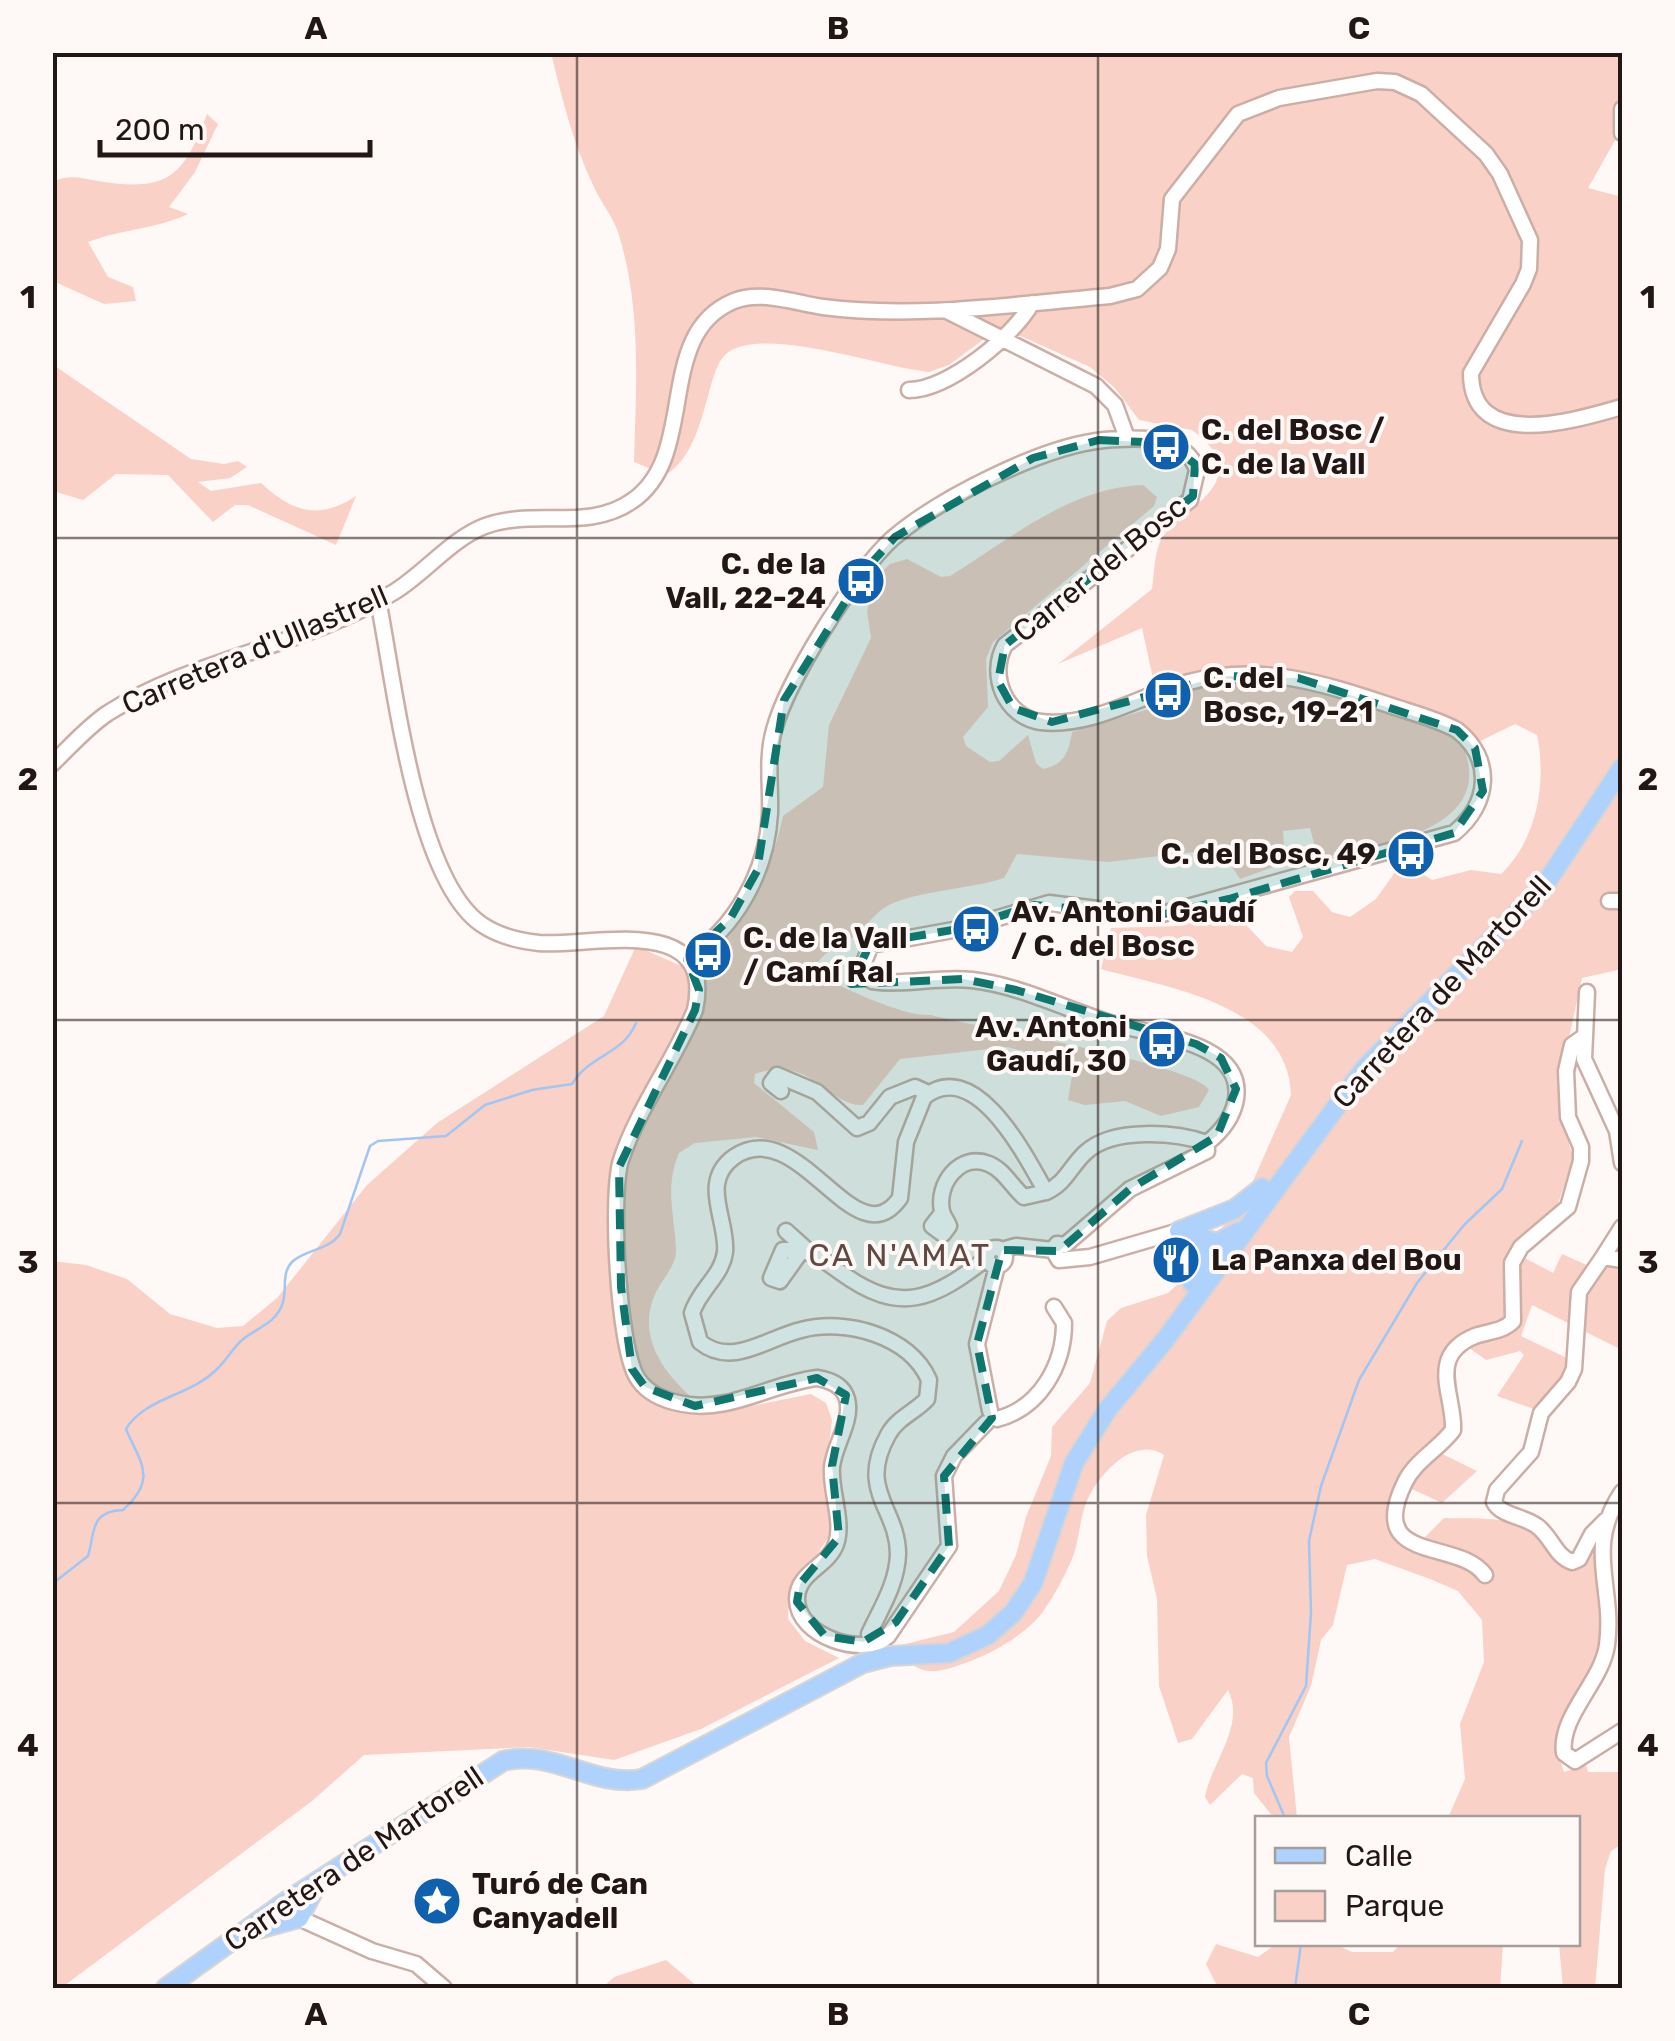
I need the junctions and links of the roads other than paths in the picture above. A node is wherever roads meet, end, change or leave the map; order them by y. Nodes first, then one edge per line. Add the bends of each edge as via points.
1 (1622, 108) edge
2 (1622, 133) edge
3 (1032, 302) junction
4 (944, 310) junction
5 (1002, 339) junction
6 (910, 390) dead end
7 (1622, 407) edge
8 (1128, 438) junction
9 (378, 600) junction
10 (52, 764) edge
11 (1622, 768) edge
12 (686, 959) junction
13 (1587, 992) dead end
14 (1582, 1038) junction
15 (1364, 1069) junction
16 (782, 1090) dead end
17 (928, 1093) junction
18 (1200, 1146) junction
19 (1622, 1163) edge
20 (1262, 1188) junction
21 (1046, 1192) junction
22 (942, 1213) dead end
23 (1250, 1222) junction
24 (1622, 1228) edge
25 (1206, 1229) junction
26 (1179, 1230) joint
27 (786, 1231) dead end
28 (1226, 1240) junction
29 (1062, 1250) junction
30 (1603, 1257) junction
31 (1622, 1260) edge
32 (992, 1262) junction
33 (1218, 1266) junction
34 (1192, 1283) junction
35 (1054, 1306) dead end
36 (1107, 1410) junction
37 (991, 1418) junction
38 (1622, 1492) edge
39 (1606, 1520) junction
40 (1484, 1574) dead end
41 (863, 1638) junction
42 (1622, 1731) edge
43 (471, 1778) junction
44 (299, 1882) junction
45 (293, 1913) junction
46 (232, 1935) junction
47 (151, 1988) edge
48 (166, 1988) edge
49 (444, 1988) edge

1 - 2 street
3 - 4 street, Carretera d'Ullastrell
3 - 5 street
3 - 7 street, Carretera d'Ullastrell via 1120,294 1148,281 1166,255 1172,199 1238,114 1280,98 1394,82 1422,94 1486,154 1530,240 1519,293 1473,365 1479,402 1527,427
4 - 5 street
4 - 9 street, Carretera d'Ullastrell via 849,310 755,296 728,303 696,334 668,451 641,494 608,514 488,524
5 - 6 street via 936,385
5 - 8 street via 1102,390
8 - 12 street via 1078,444 1010,468 895,536 864,570 778,714 770,817 751,886 714,938
8 - 18 street, Carrer del Bosc via 1186,450 1197,470 1195,492 1005,645 998,674 1012,708 1052,722 1222,676 1312,681 1456,730 1475,748 1484,782 1477,806 1454,833 1154,916 1049,903 964,928 871,944 863,973 872,981 985,982 1210,1050 1228,1067 1236,1088 1222,1130
9 - 10 street, Carretera d'Ullastrell via 116,708
9 - 12 street via 417,799 446,881 465,910 485,927 525,940 646,939
11 - 15 main road, Carretera de Martorell via 1544,886
12 - 41 street via 698,990 695,1010 628,1144 616,1183 614,1226 632,1369 666,1399 711,1406 817,1378 834,1383 848,1401 832,1466 838,1537 833,1552 800,1584 796,1602 825,1636 841,1644
13 - 14 street
14 - 19 street
14 - 40 street via 1572,1045 1566,1071 1570,1124 1582,1154 1568,1208 1517,1254 1510,1279 1513,1322 1474,1336 1454,1353 1444,1381 1453,1430 1411,1472 1400,1499 1398,1526 1408,1541 1471,1562
15 - 20 main road via 1315,1118
15 - 23 main road, Carretera de Martorell
16 - 17 street via 771,1083 777,1074 818,1092 857,1128 890,1096 915,1087
17 - 21 street via 957,1091 992,1107
17 - 41 street via 910,1127 900,1198 880,1214 860,1213 788,1155 762,1150 732,1159 716,1196 723,1260 692,1313 700,1342 719,1353 802,1329 842,1328 890,1341 927,1374 927,1398 896,1423 877,1463 880,1502 898,1548 892,1585 881,1611 866,1622
18 - 21 street via 1162,1135 1102,1142
18 - 29 street via 1130,1189
20 - 25 main road
20 - 28 main road
21 - 22 street via 1024,1197 994,1166 970,1162 950,1176
23 - 28 main road
23 - 33 main road, Carretera de Martorell
24 - 30 street
25 - 26 main road
25 - 28 main road
25 - 34 main road via 1207,1254
26 - 29 street via 1090,1256
27 - 32 street via 804,1250 897,1300 939,1291
28 - 33 main road
28 - 34 main road
29 - 32 street via 1016,1246 1002,1250 1005,1260
30 - 31 street
30 - 39 street via 1579,1292 1571,1376 1541,1413 1530,1452 1494,1502 1538,1526 1572,1562
32 - 37 street via 977,1344
33 - 36 main road, Carretera de Martorell
34 - 36 main road
35 - 37 street via 1064,1322 1055,1367 1028,1404
36 - 43 main road, Carretera de Martorell via 1065,1481 1024,1599 976,1642 950,1653 863,1663 642,1779 603,1780 530,1756
37 - 41 street via 947,1468 942,1487 949,1546 896,1622 880,1636
38 - 39 street
39 - 42 street via 1607,1646 1564,1741 1566,1758 1576,1761
43 - 44 main road
43 - 45 main road, Carretera de Martorell via 321,1878
44 - 45 main road
44 - 46 main road
45 - 46 main road, Carretera de Martorell
45 - 49 street via 424,1968
46 - 47 main road
46 - 48 main road, Carretera de Martorell

